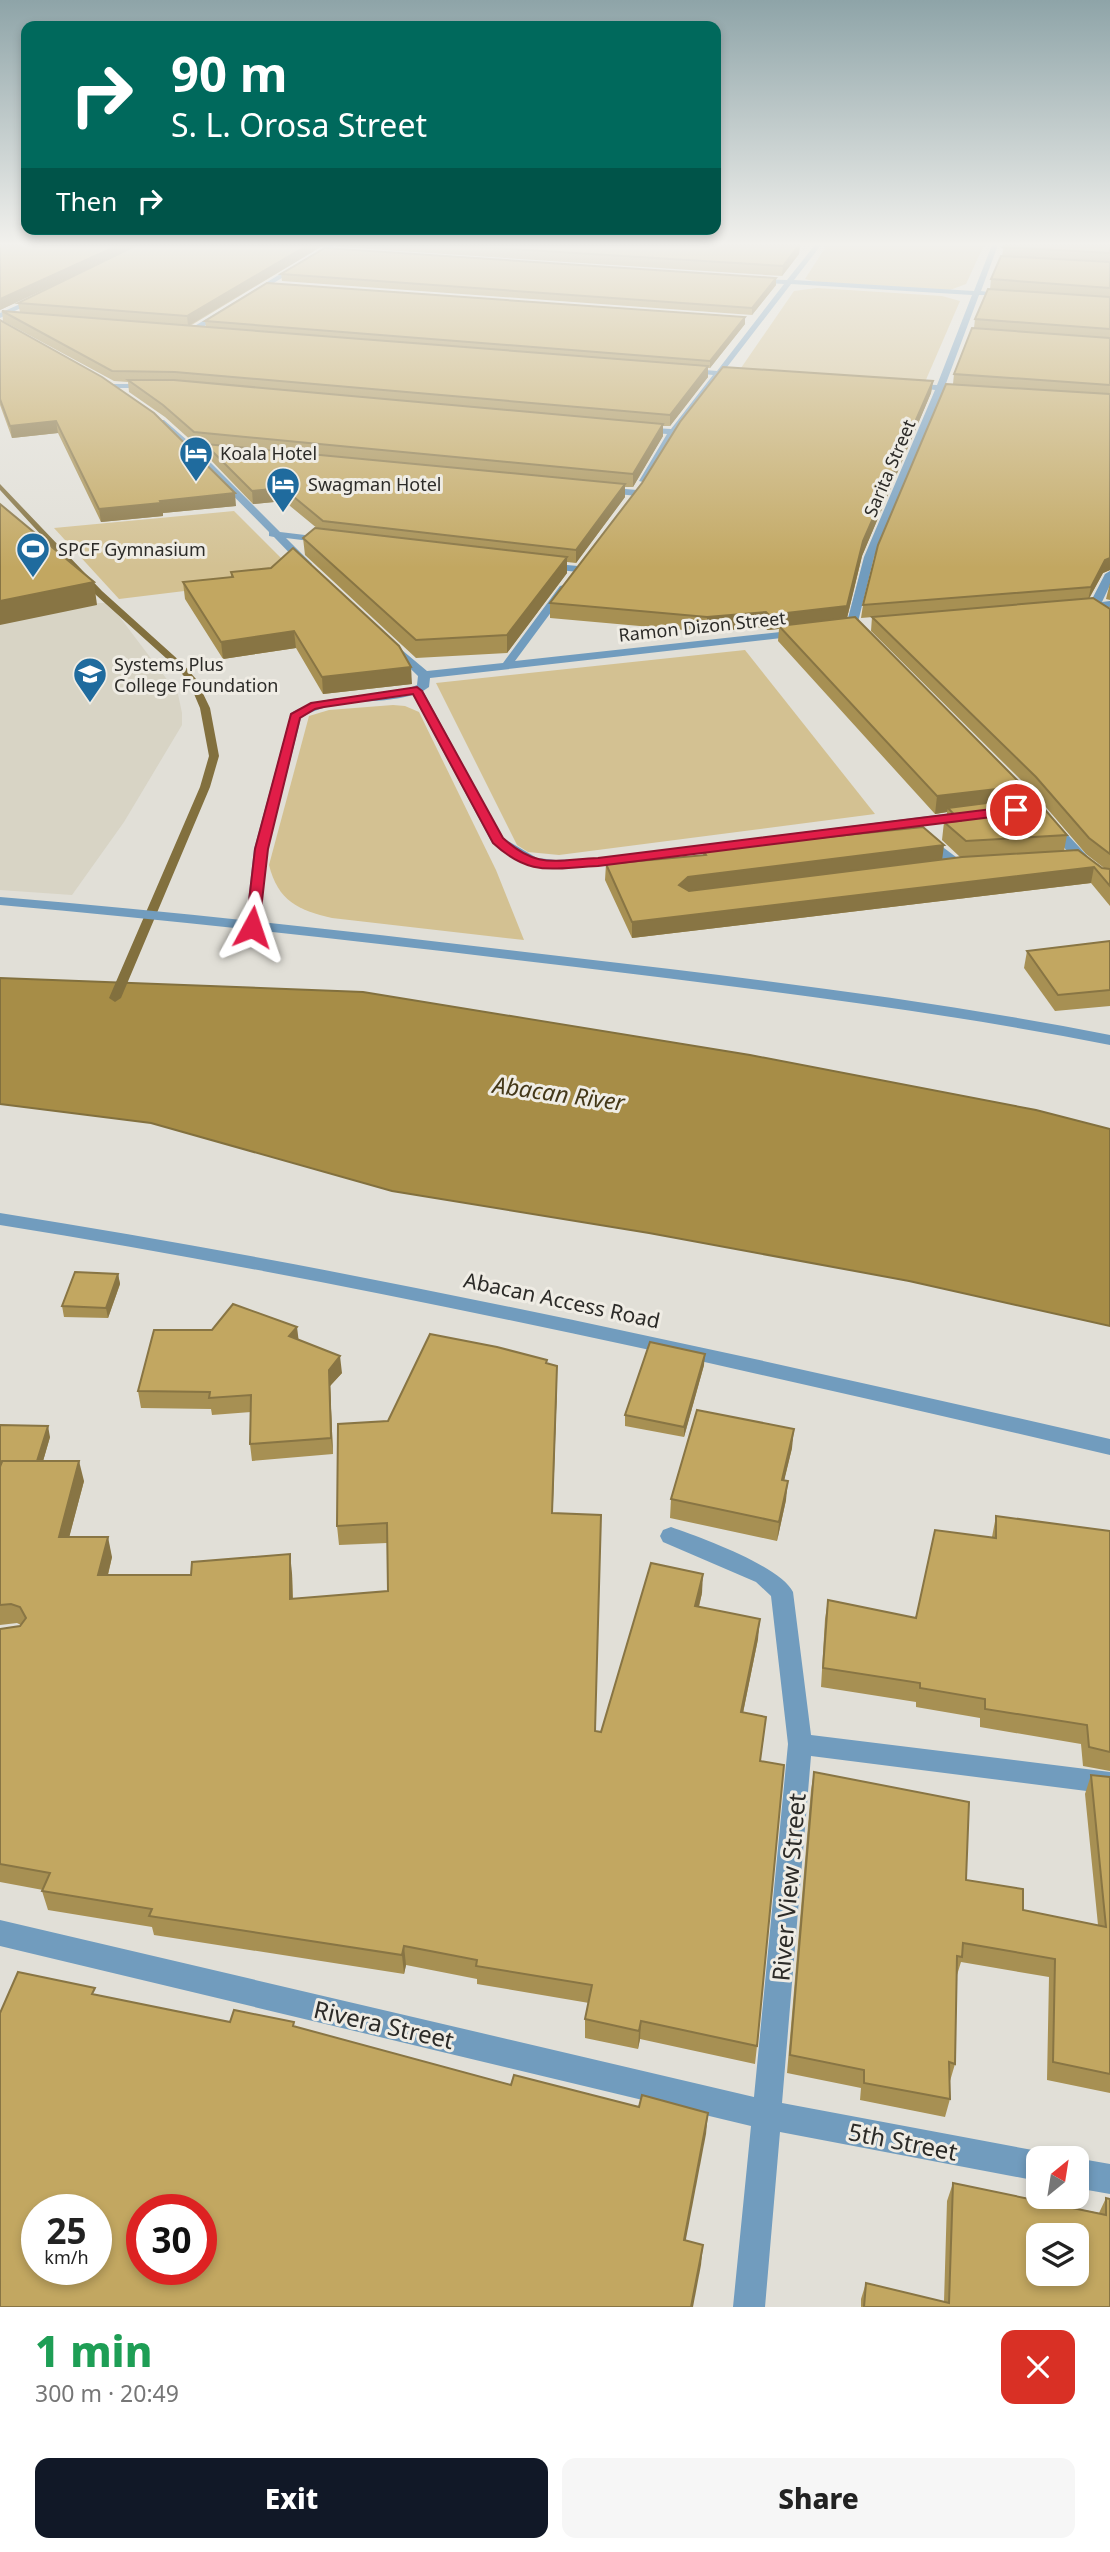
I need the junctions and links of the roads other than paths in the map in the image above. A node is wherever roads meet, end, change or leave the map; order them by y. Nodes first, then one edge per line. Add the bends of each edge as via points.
1 (733, 353) edge
2 (953, 353) edge
3 (676, 370) edge
4 (717, 373) junction
5 (745, 375) edge
6 (102, 380) edge
7 (112, 386) junction
8 (164, 386) edge
9 (898, 386) edge
10 (939, 388) junction
11 (979, 391) edge
12 (132, 400) edge
13 (152, 415) edge
14 (631, 428) edge
15 (673, 432) junction
16 (193, 450) junction
17 (214, 452) edge
18 (595, 489) edge
19 (637, 494) junction
20 (628, 504) edge
21 (274, 534) junction
22 (336, 541) edge
23 (586, 559) edge
24 (536, 565) edge
25 (578, 569) junction
26 (314, 572) edge
27 (1110, 574) edge
28 (1110, 604) edge
29 (1094, 606) junction
30 (1068, 608) edge
31 (1110, 619) edge
32 (812, 632) edge
33 (385, 638) edge
34 (874, 648) edge
35 (506, 666) junction
36 (424, 675) junction
37 (417, 691) junction
38 (997, 769) edge
39 (1036, 808) junction
40 (1012, 810) edge
41 (976, 814) edge
42 (909, 822) junction
43 (932, 869) edge
44 (1097, 873) edge
45 (5, 902) edge
46 (252, 927) junction
47 (1110, 1040) edge
48 (0, 1219) edge
49 (1110, 1447) edge
50 (671, 1536) dead end
51 (800, 1744) junction
52 (1110, 1783) edge
53 (0, 1933) edge
54 (768, 2115) junction
55 (1026, 2164) edge
56 (1089, 2175) edge
57 (1110, 2179) edge
58 (749, 2307) edge

1 - 4 street
2 - 10 street, Sarita Street
3 - 4 street
4 - 5 street
4 - 15 street
6 - 7 street
7 - 8 street
7 - 12 street
9 - 10 street
10 - 11 street
10 - 34 street, Sarita Street via 869,556 852,619 853,627
13 - 16 street
14 - 15 street
15 - 19 street
16 - 17 street
16 - 21 street
18 - 19 street
19 - 20 street
21 - 22 street
21 - 26 street
23 - 25 street
24 - 25 street
25 - 35 street
27 - 29 street
28 - 29 street
29 - 30 street
29 - 31 street
32 - 35 street, Ramon Dizon Street
33 - 36 street
35 - 36 street, Ramon Dizon Street
36 - 37 street via 425,683
37 - 42 street via 497,840 517,858 536,864 598,862
37 - 46 street via 311,706 295,716 261,849
38 - 39 street
39 - 40 street
39 - 44 street via 1072,859
41 - 42 street
42 - 43 street via 966,866
45 - 46 street
46 - 47 street via 847,996 982,1015
48 - 49 street, Abacan Access Road via 142,1241 608,1331
50 - 51 street, River View Street via 764,1576 782,1592
51 - 52 street
51 - 54 street, River View Street
53 - 54 street, Rivera Street
54 - 55 street, 5th Street
54 - 58 street, River View Street
56 - 57 street

